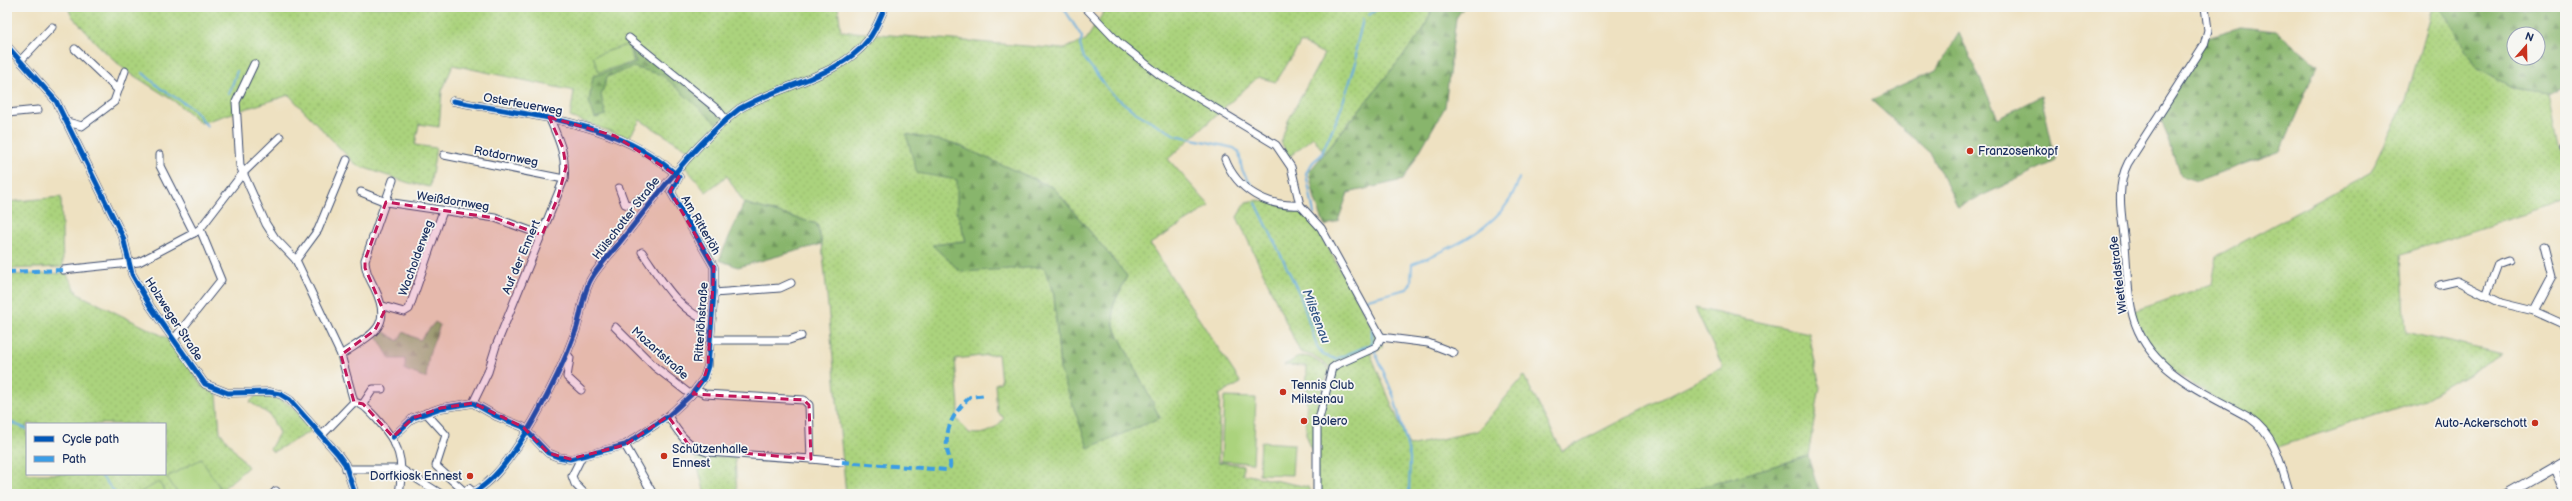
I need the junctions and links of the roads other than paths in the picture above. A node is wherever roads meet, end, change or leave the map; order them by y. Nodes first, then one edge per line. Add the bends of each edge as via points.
1 (885, 7) edge
2 (1085, 7) edge
3 (2205, 7) edge
4 (52, 27) dead end
5 (629, 38) dead end
6 (7, 46) edge
7 (75, 49) dead end
8 (20, 60) junction
9 (254, 64) dead end
10 (125, 71) dead end
11 (118, 90) junction
12 (453, 101) dead end
13 (38, 110) dead end
14 (7, 113) edge
15 (549, 117) junction
16 (726, 120) junction
17 (67, 122) junction
18 (280, 137) dead end
19 (160, 155) dead end
20 (444, 155) dead end
21 (1226, 159) dead end
22 (347, 160) dead end
23 (243, 173) junction
24 (674, 173) junction
25 (564, 179) junction
26 (393, 180) dead end
27 (619, 188) dead end
28 (360, 192) dead end
29 (653, 200) junction
30 (386, 202) junction
31 (1300, 205) junction
32 (443, 211) junction
33 (197, 231) junction
34 (542, 235) junction
35 (2544, 246) dead end
36 (642, 252) dead end
37 (296, 260) junction
38 (2509, 260) dead end
39 (130, 264) junction
40 (714, 267) joint
41 (63, 270) dead end
42 (791, 284) dead end
43 (2440, 285) dead end
44 (714, 293) junction
45 (2486, 296) junction
46 (383, 306) junction
47 (2534, 311) junction
48 (710, 323) junction
49 (2565, 325) edge
50 (615, 327) dead end
51 (801, 336) dead end
52 (1381, 338) junction
53 (174, 339) junction
54 (710, 340) junction
55 (1454, 353) dead end
56 (567, 354) junction
57 (341, 355) junction
58 (382, 389) dead end
59 (581, 390) dead end
60 (693, 392) junction
61 (354, 402) junction
62 (473, 403) junction
63 (362, 404) junction
64 (426, 413) junction
65 (668, 416) junction
66 (526, 430) junction
67 (322, 436) junction
68 (393, 437) junction
69 (625, 445) junction
70 (581, 458) junction
71 (811, 459) junction
72 (2565, 461) edge
73 (842, 462) dead end
74 (2554, 468) junction
75 (346, 469) junction
76 (401, 469) junction
77 (464, 493) edge
78 (475, 493) edge
79 (355, 494) edge
80 (399, 494) edge
81 (441, 494) edge
82 (585, 494) edge
83 (653, 494) edge
84 (1317, 494) edge
85 (2290, 494) edge
86 (2507, 494) edge
87 (2564, 494) edge

1 - 16 street, Hülschotter Straße via 868,41 847,58 819,74 751,102
2 - 31 street via 1118,42 1155,71 1275,144 1291,167
3 - 85 street, Wietfeldstraße via 2208,30 2204,45 2128,163 2122,181 2121,207 2133,315 2146,345 2164,367 2250,418 2263,429 2275,448
4 - 8 street
5 - 16 street via 718,110
6 - 8 street, Holzweger Straße
7 - 11 street
8 - 17 street, Holzweger Straße via 56,101
9 - 23 street via 236,102 238,154
10 - 11 street
11 - 17 street via 114,102 82,126
12 - 15 street, Osterfeuerweg
13 - 14 street
15 - 24 street, Osterfeuerweg via 616,136
15 - 25 street, Auf der Ennert via 563,148 566,167
16 - 24 street, Hülschotter Straße
17 - 39 street, Holzweger Straße via 123,237
18 - 23 street
19 - 33 street via 160,166
20 - 25 street, Rotdornweg
21 - 31 street via 1229,169 1259,199
22 - 37 street via 318,230
23 - 33 street
23 - 37 street via 266,224 275,238
24 - 29 street, Hülschotter Straße
24 - 40 street, Am Ritterlöh via 679,177 671,192
25 - 34 street, Auf der Ennert
26 - 30 street
27 - 29 street, Hülschotter Straße via 625,204 630,205 640,198
28 - 30 street, Weißdornweg
29 - 56 street, Hülschotter Straße via 589,282
30 - 32 street, Weißdornweg
30 - 46 street via 365,260 365,268
31 - 52 street via 1322,228
32 - 34 street, Weißdornweg via 495,218
32 - 46 street, Wacholderweg via 409,309 404,312
33 - 39 street via 139,262
33 - 53 street via 221,280
34 - 62 street, Auf der Ennert via 496,346 488,372
35 - 47 street via 2552,277
36 - 48 street via 668,292 693,316
37 - 57 street
38 - 45 street via 2498,264
39 - 41 street
39 - 53 street, Holzweger Straße via 132,274 150,306
40 - 44 street, Ritterlöhstraße
42 - 44 street, Ritterlöhstraße via 780,288
43 - 45 street via 2457,281
44 - 48 street, Ritterlöhstraße
45 - 47 street via 2501,303
46 - 57 street via 380,323 375,330
47 - 49 street
48 - 54 street, Ritterlöhstraße
50 - 60 street, Mozartstraße via 655,367
51 - 54 street, Ritterlöhstraße via 789,340
52 - 55 street via 1428,343
52 - 84 street via 1376,347 1334,366 1327,382 1317,427
53 - 67 street, Holzweger Straße via 205,384 228,393 280,394 290,400
54 - 60 street, Ritterlöhstraße via 708,366 704,378
56 - 59 street, Hülschotter Straße via 570,358 567,377
56 - 66 street, Hülschotter Straße
57 - 61 street
58 - 63 street via 373,389
60 - 65 street, Ritterlöhstraße
60 - 71 street via 804,400 809,405
61 - 63 street
61 - 67 street
62 - 64 street
62 - 66 street, Ritterlöhstraße
63 - 68 street
64 - 68 street via 413,418
64 - 77 street via 446,435 436,466
65 - 69 street, Ritterlöhstraße
65 - 71 street via 688,444 696,449 707,452
66 - 70 street, Ritterlöhstraße via 548,452 558,458
66 - 78 street, Hülschotter Straße via 507,462
67 - 75 street, Holzweger Straße via 338,453
68 - 76 street
69 - 70 street, Ritterlöhstraße
69 - 83 street
70 - 82 street via 572,476 575,484
71 - 73 street
72 - 74 main road
74 - 86 main road
74 - 87 street
75 - 76 street
75 - 79 street, Holzweger Straße
76 - 80 street
76 - 81 street
77 - 78 street via 470,489

